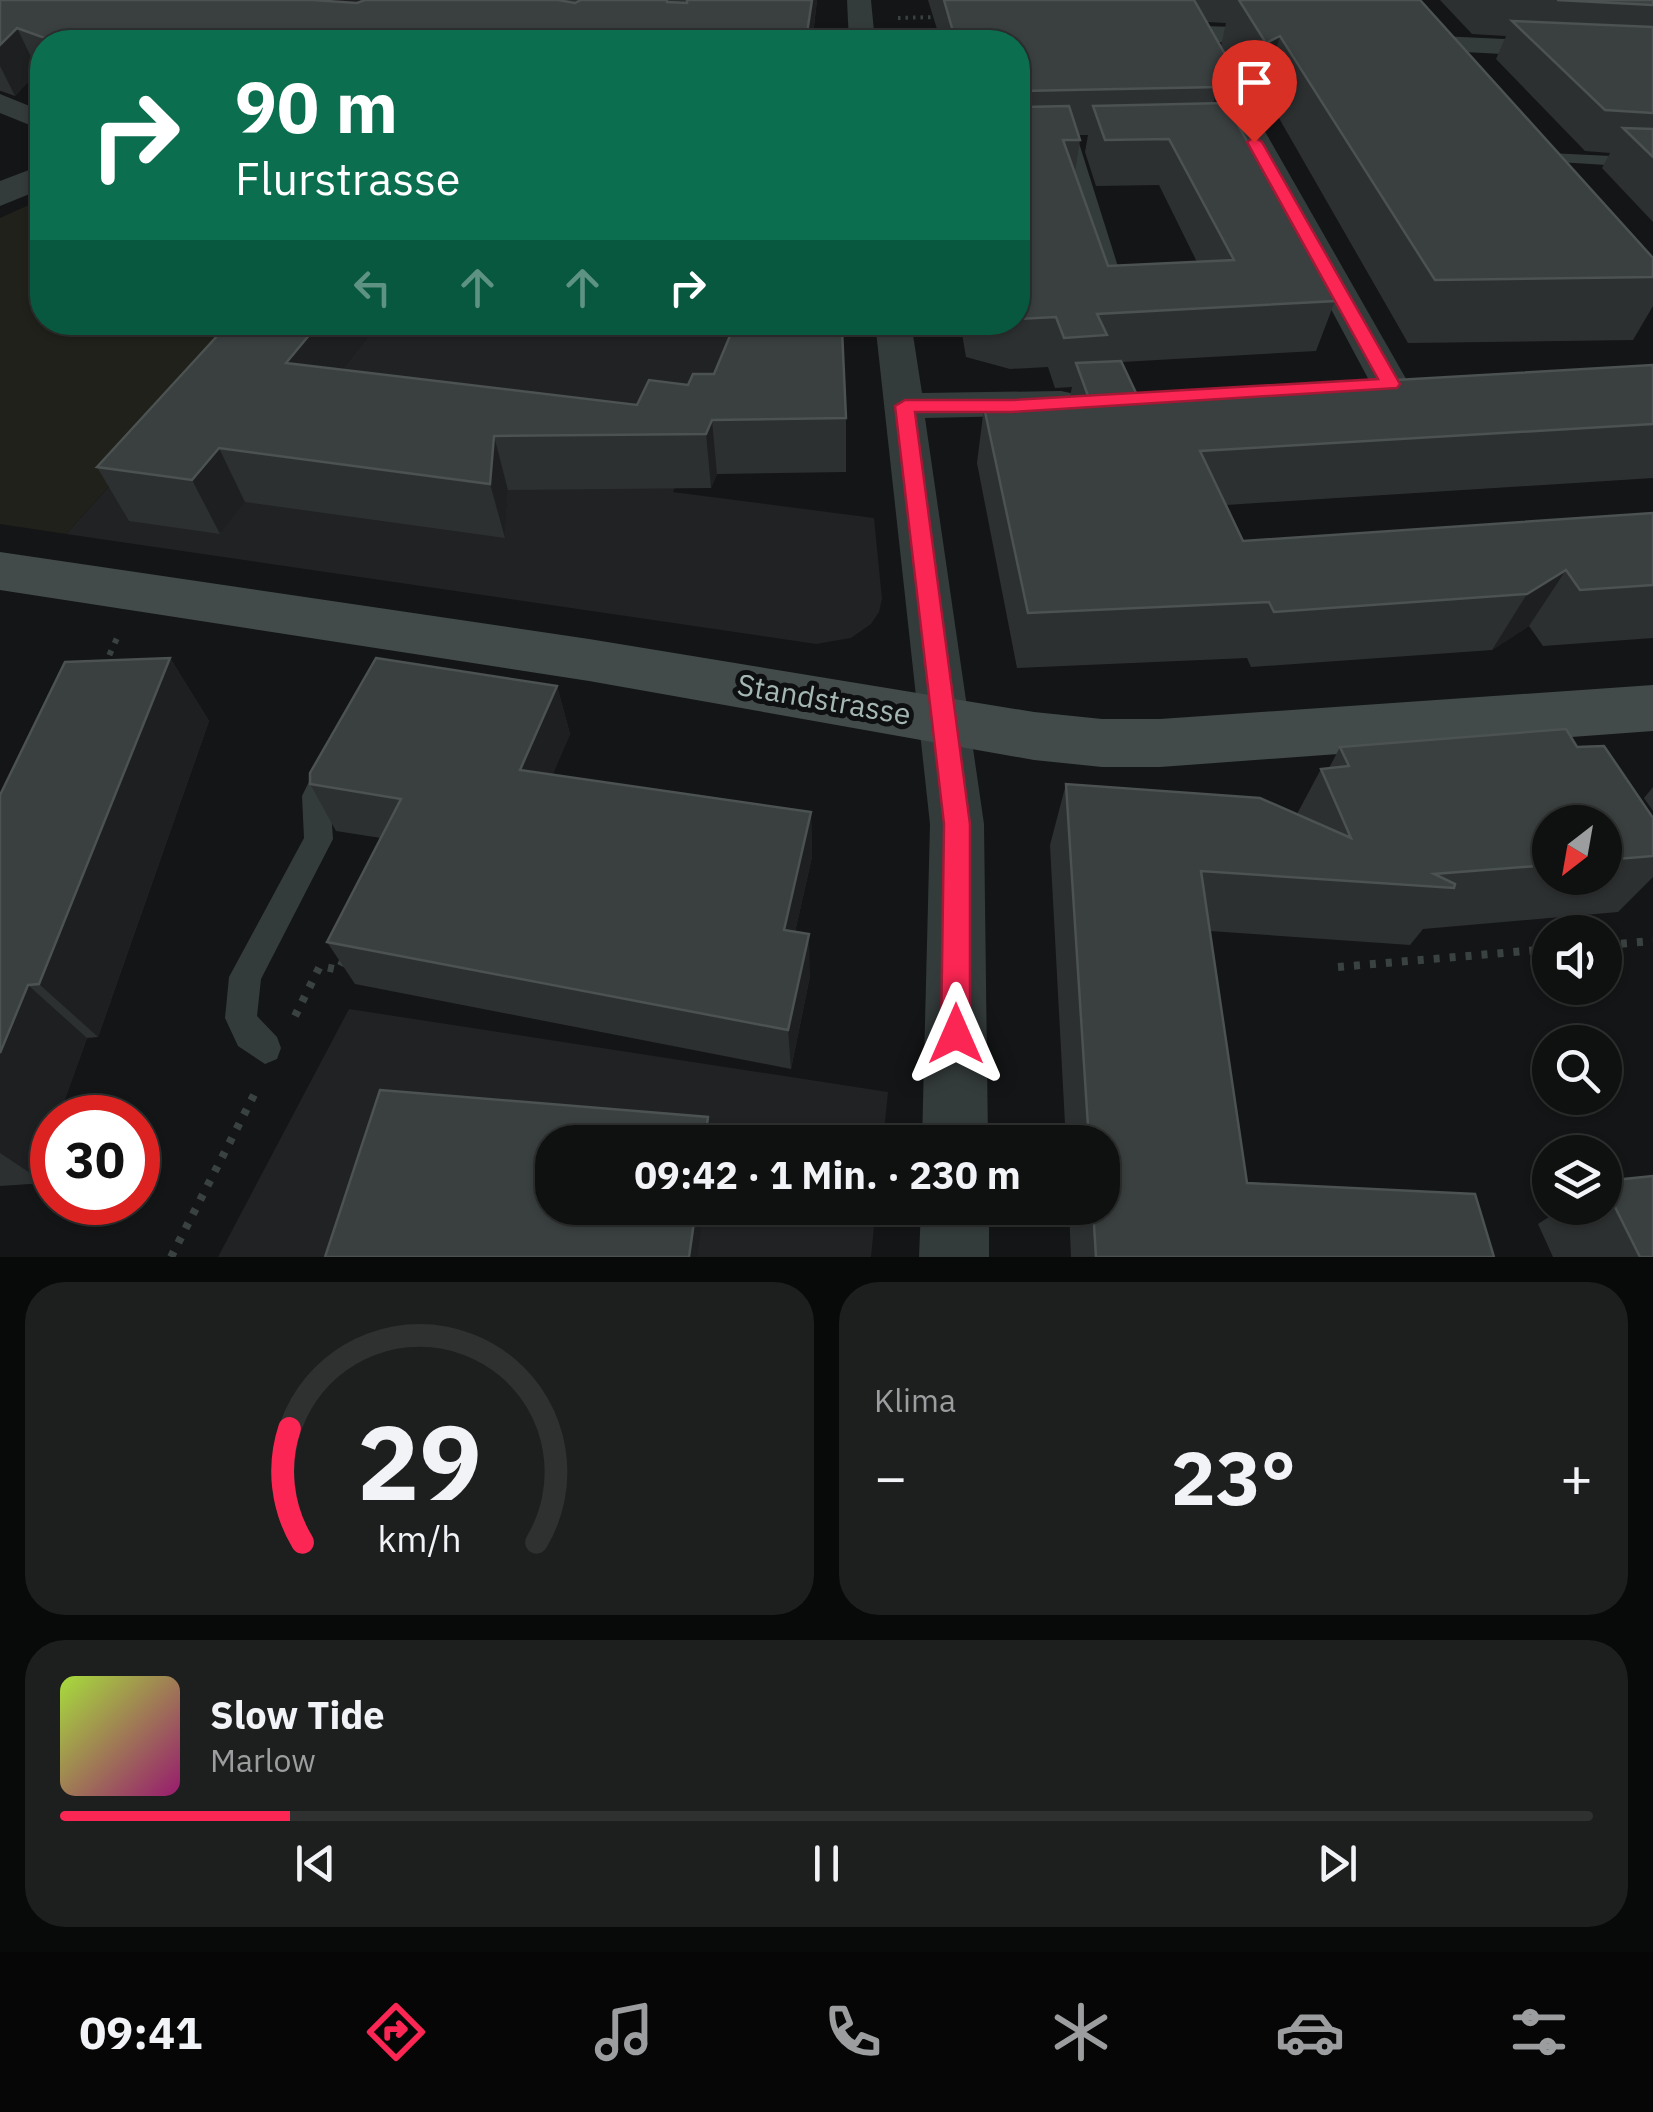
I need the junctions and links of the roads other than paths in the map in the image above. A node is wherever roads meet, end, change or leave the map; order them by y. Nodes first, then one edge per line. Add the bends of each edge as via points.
1 (859, 0) edge
2 (1178, 0) edge
3 (1423, 15) edge
4 (861, 30) edge
5 (1190, 33) junction
6 (1313, 38) edge
7 (1371, 41) edge
8 (1449, 44) junction
9 (1653, 54) edge
10 (1474, 73) edge
11 (0, 103) edge
12 (30, 116) edge
13 (1524, 130) edge
14 (1071, 143) edge
15 (1549, 158) junction
16 (1653, 163) edge
17 (30, 181) edge
18 (1575, 188) edge
19 (0, 195) edge
20 (1112, 274) edge
21 (895, 335) edge
22 (1350, 386) edge
23 (1092, 401) edge
24 (905, 406) junction
25 (0, 571) edge
26 (1653, 708) edge
27 (946, 721) junction
28 (342, 743) edge
29 (275, 1041) road end
30 (955, 1125) edge
31 (955, 1225) edge
32 (954, 1257) edge

1 - 4 street
2 - 5 street
3 - 8 street
5 - 6 street
5 - 22 street via 1245,142 1409,383
7 - 8 street
8 - 9 street
8 - 10 street
11 - 12 street
13 - 15 street
14 - 20 lane
15 - 16 lane
15 - 18 street
17 - 19 street
21 - 24 street
23 - 24 street
24 - 27 street
25 - 27 main road, Standstrasse via 391,645
26 - 27 main road, Standstrasse via 1574,730 1160,743 1102,743
27 - 30 street via 957,824
28 - 29 lane via 316,796 319,838 244,977 241,1018 250,1036
31 - 32 street

